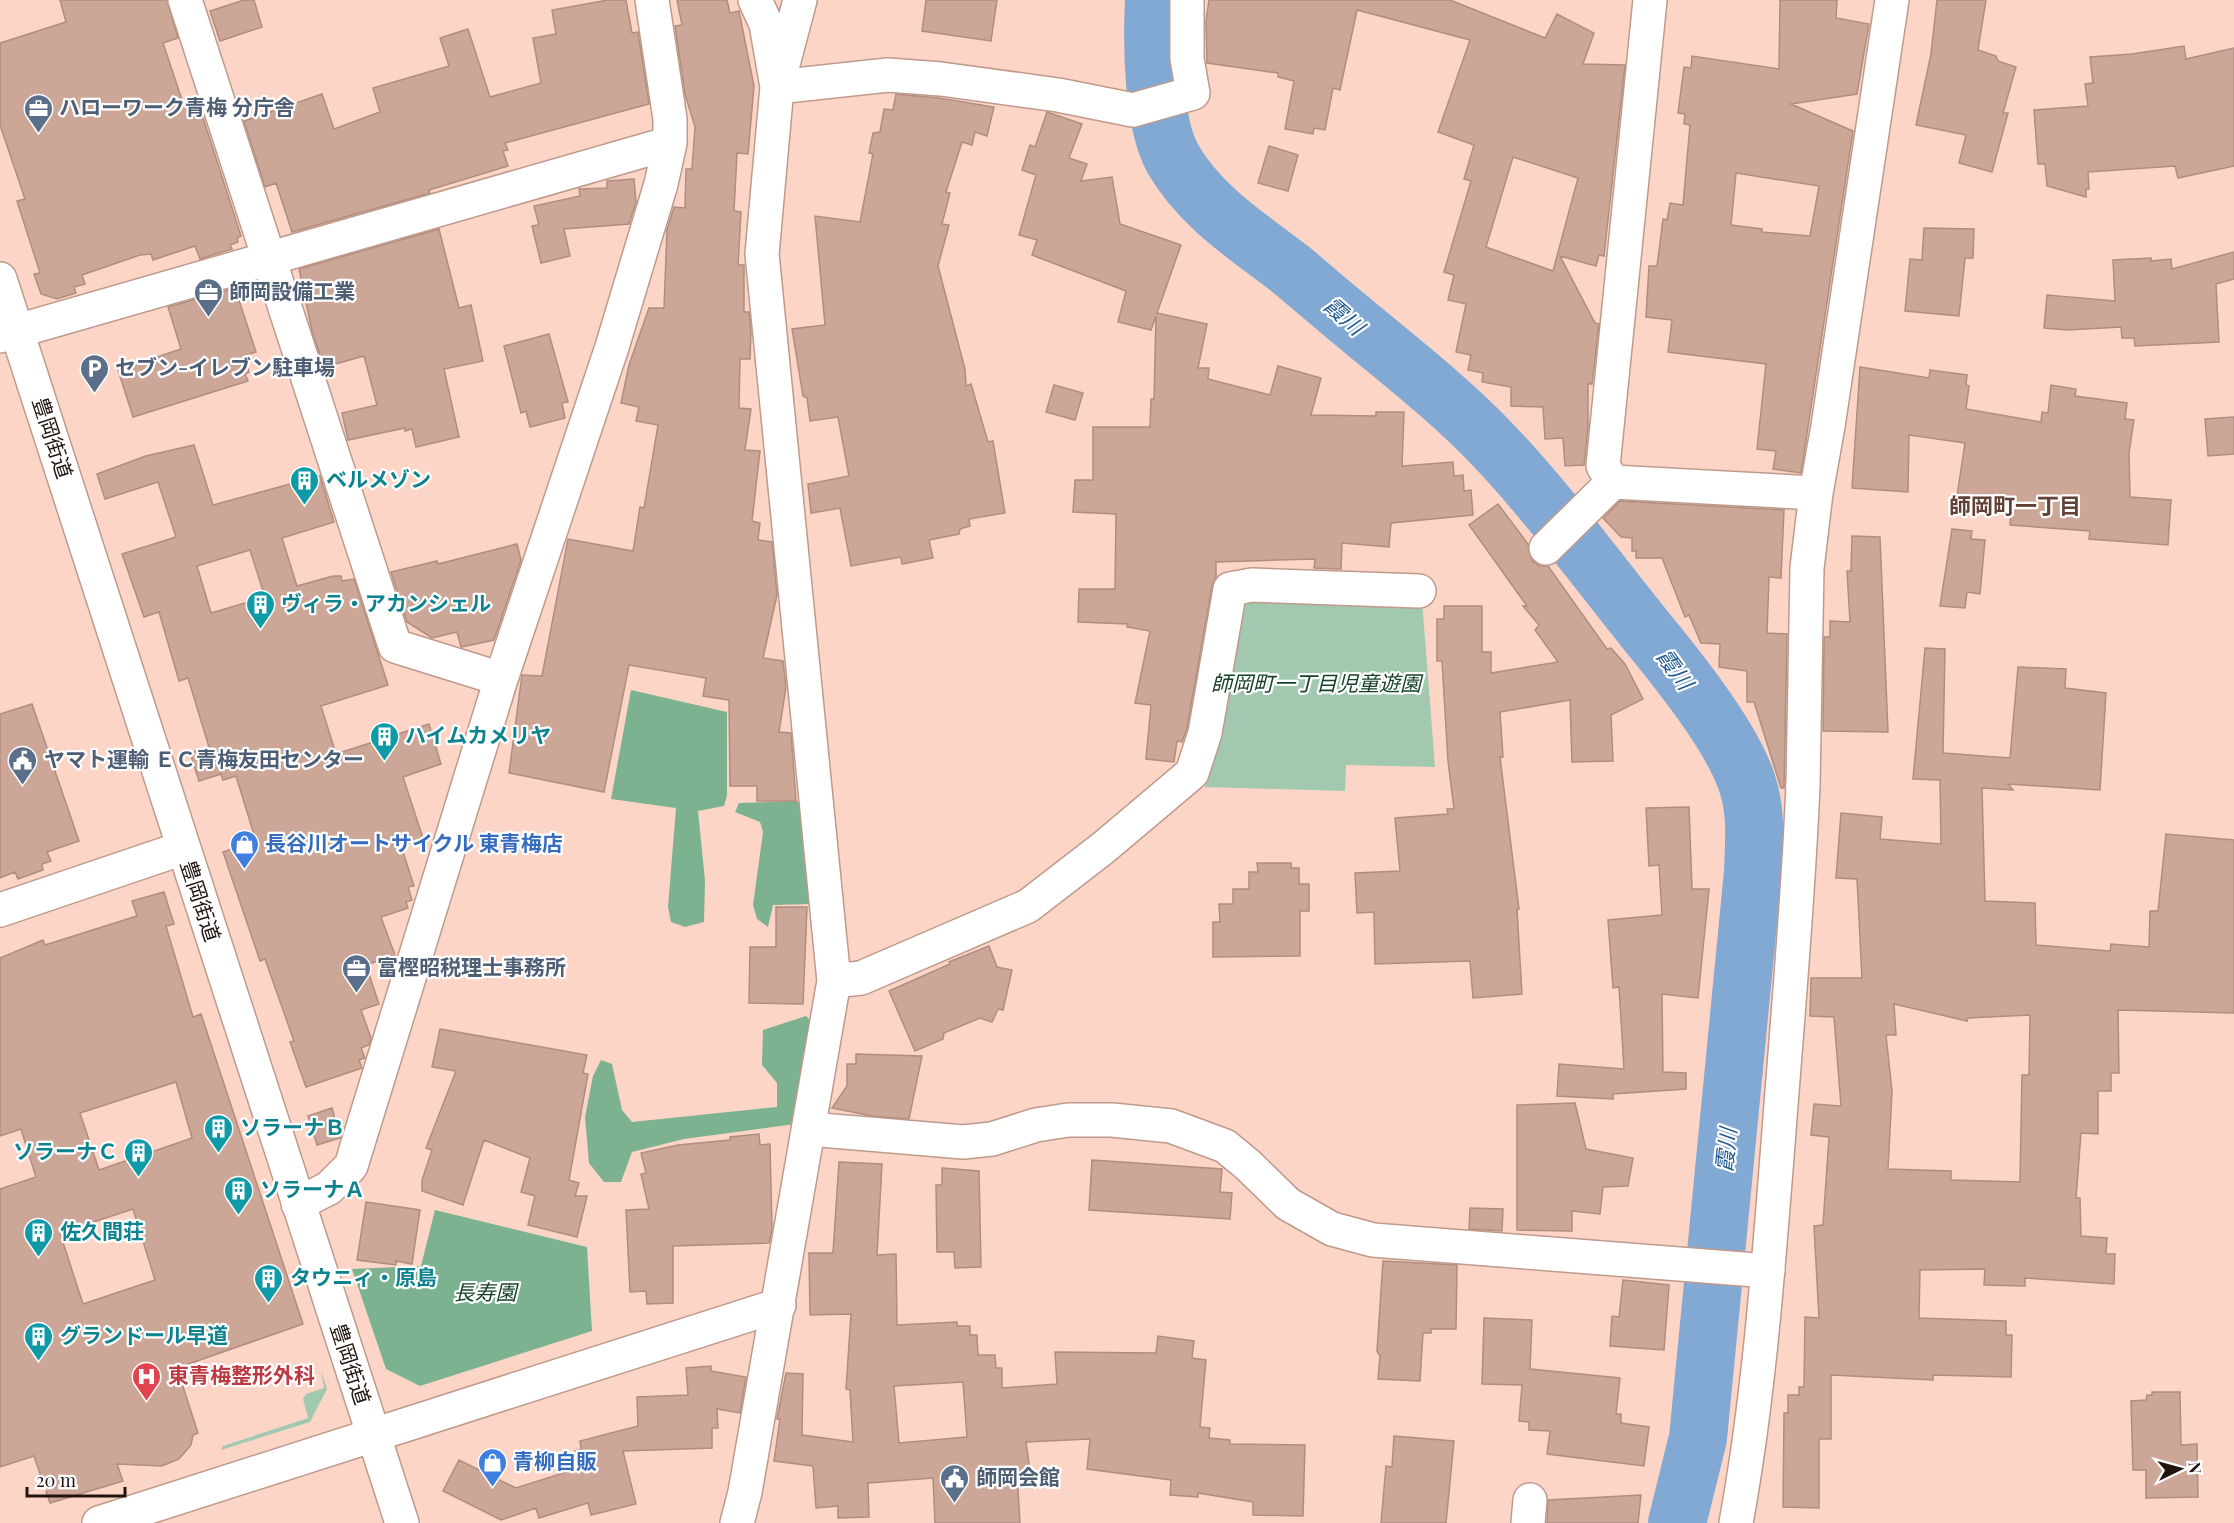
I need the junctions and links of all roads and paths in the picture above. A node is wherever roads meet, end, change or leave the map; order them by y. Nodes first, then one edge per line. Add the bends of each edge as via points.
1 (185, 0) edge
2 (652, 0) edge
3 (754, 0) edge
4 (800, 0) edge
5 (1187, 0) edge
6 (1650, 0) edge
7 (1892, 0) edge
8 (777, 87) junction
9 (670, 143) junction
10 (268, 258) junction
11 (0, 279) edge
12 (8, 333) edge
13 (1612, 482) junction
14 (1816, 493) junction
15 (1546, 548) dead end
16 (1419, 591) dead end
17 (501, 679) junction
18 (183, 848) junction
19 (0, 910) edge
20 (834, 981) junction
21 (809, 1129) junction
22 (298, 1203) junction
23 (1754, 1269) junction
24 (779, 1305) junction
25 (374, 1435) junction
26 (99, 1523) edge
27 (402, 1523) edge
28 (737, 1523) edge
29 (1736, 1523) edge

1 - 10 street
2 - 9 street
3 - 8 street via 766,24
4 - 8 street
5 - 8 street via 1186,59 1193,93 1133,110 1058,95 888,75
6 - 13 street via 1603,466
7 - 14 street
8 - 20 street via 762,254
9 - 10 street
9 - 17 street via 612,347
10 - 12 street
10 - 17 street via 395,646
11 - 12 street, 豊岡街道
12 - 18 street, 豊岡街道
13 - 14 street
13 - 15 street
14 - 23 street via 1805,614 1800,872
16 - 20 street via 1252,585 1230,589 1205,733 1192,772 1028,906 861,978
17 - 22 street via 351,1166 329,1188
18 - 19 street
18 - 22 street, 豊岡街道
20 - 21 street
21 - 23 street via 963,1142 992,1139 1068,1120 1171,1126 1225,1146 1288,1204 1332,1229 1373,1240
21 - 24 street
22 - 25 street, 豊岡街道
23 - 29 street via 1753,1423
24 - 25 street
24 - 28 street
25 - 26 street
25 - 27 street, 豊岡街道

